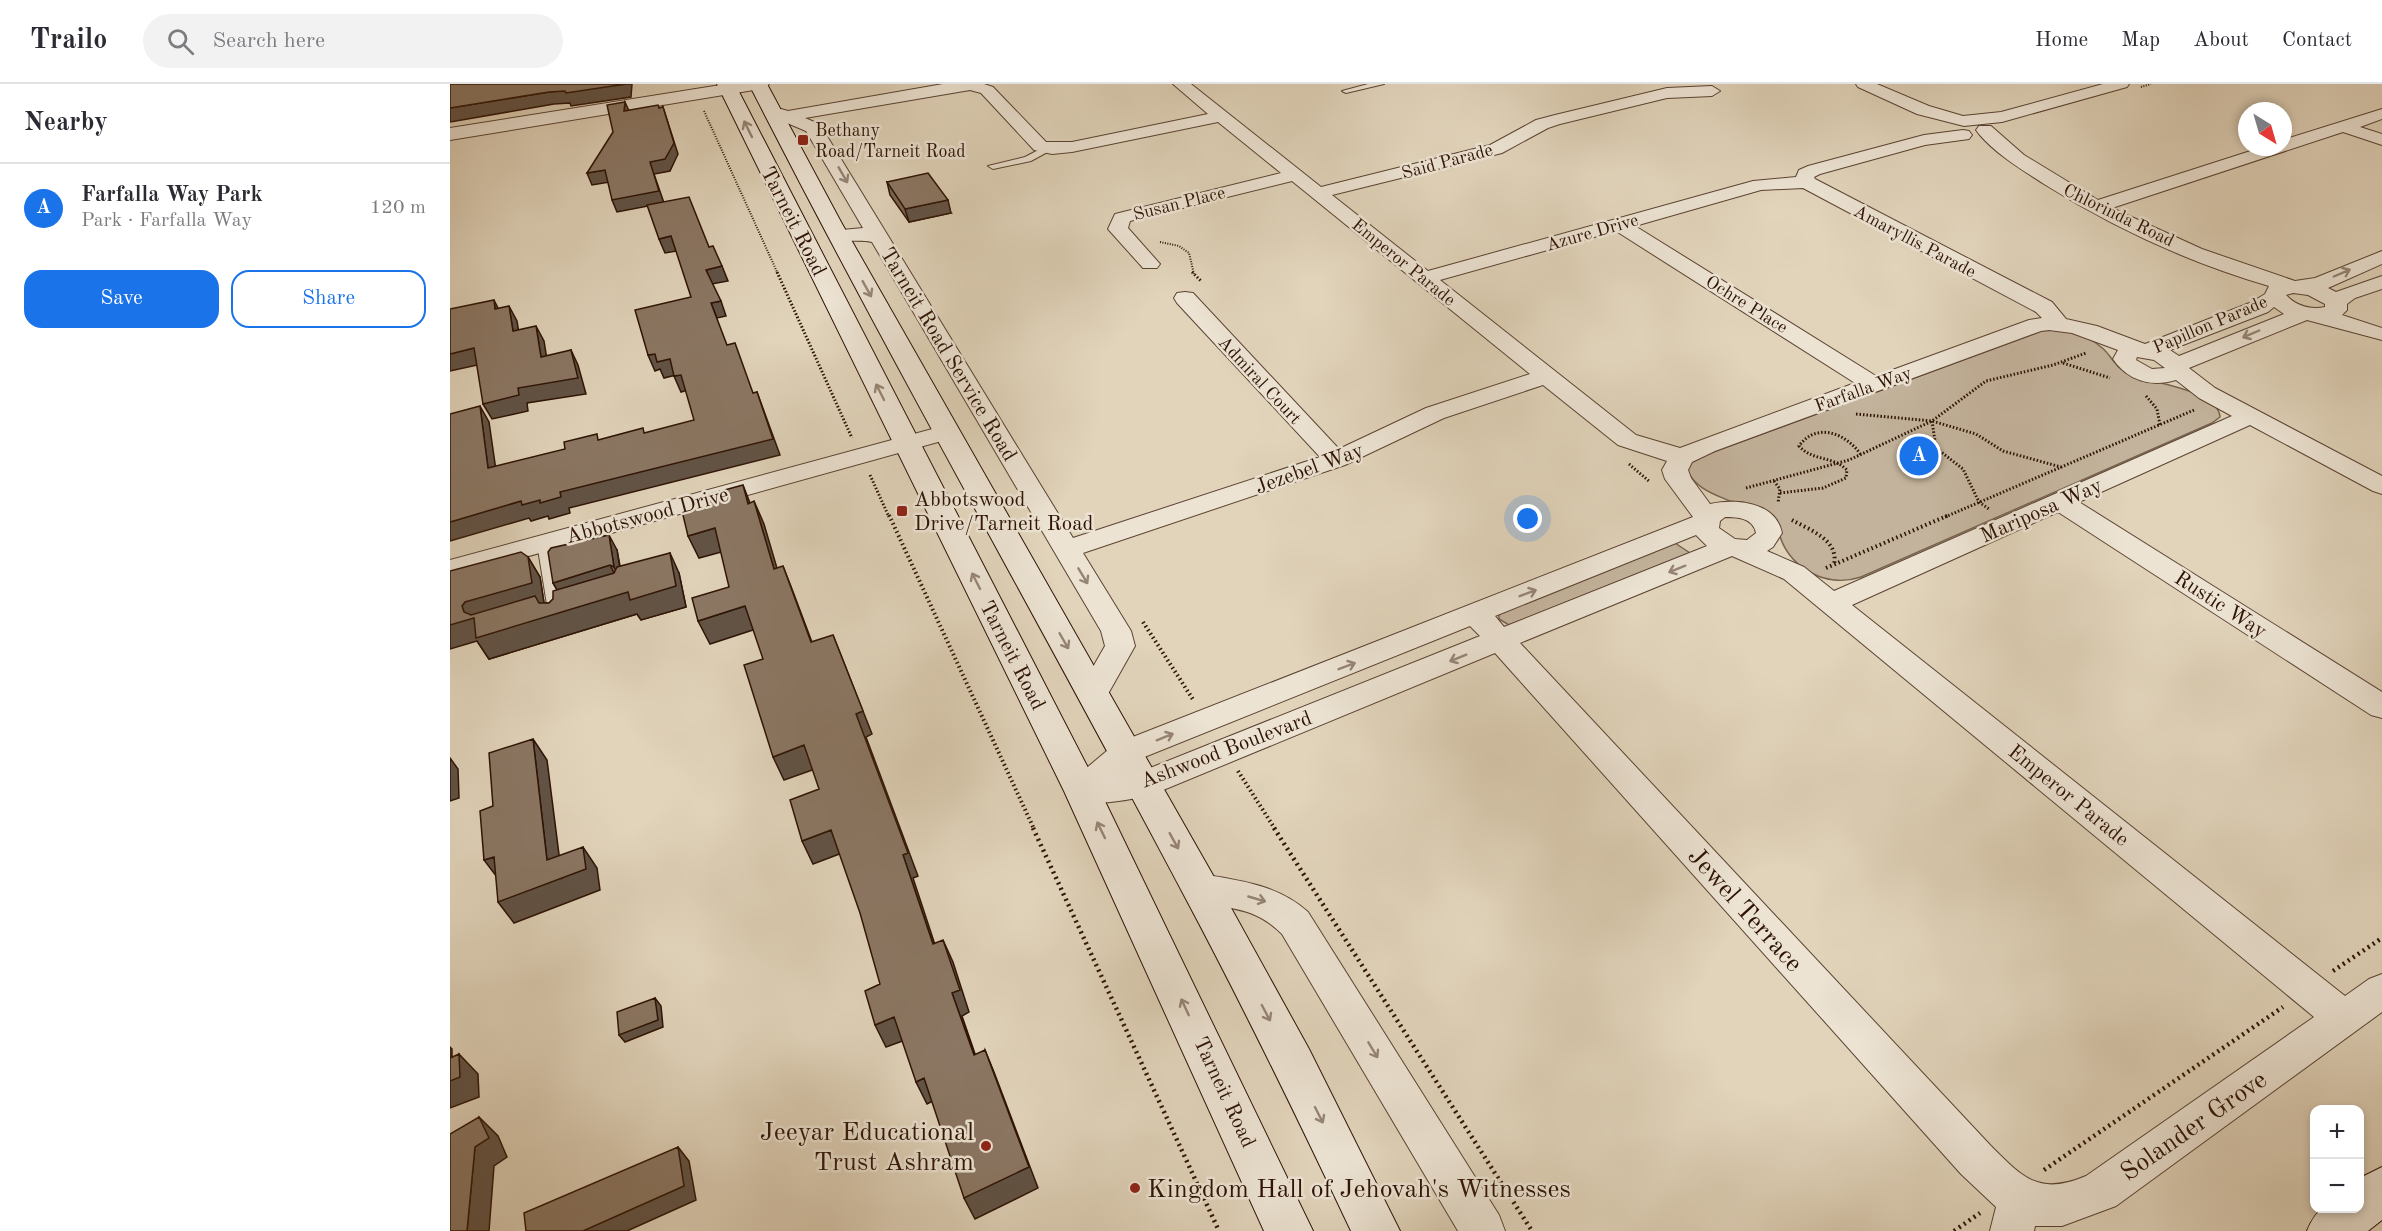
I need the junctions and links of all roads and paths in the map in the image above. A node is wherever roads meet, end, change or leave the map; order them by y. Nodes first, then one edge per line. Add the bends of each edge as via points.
1 (759, 84) edge
2 (1181, 84) edge
3 (1380, 84) edge
4 (1864, 84) edge
5 (2121, 84) edge
6 (727, 85) edge
7 (977, 85) edge
8 (1346, 91) dead end
9 (1712, 91) dead end
10 (701, 105) dead end
11 (2382, 114) edge
12 (787, 116) junction
13 (1220, 116) junction
14 (2002, 117) junction
15 (2344, 127) junction
16 (1957, 128) junction
17 (1985, 129) junction
18 (450, 134) edge
19 (2382, 140) edge
20 (2292, 144) edge
21 (1048, 148) junction
22 (2004, 149) junction
23 (2254, 156) edge
24 (993, 166) dead end
25 (1295, 175) junction
26 (1805, 179) junction
27 (1318, 193) junction
28 (2096, 207) junction
29 (1619, 224) junction
30 (838, 235) junction
31 (879, 238) junction
32 (1154, 240) dead end
33 (2382, 257) edge
34 (1150, 264) dead end
35 (1424, 278) junction
36 (2382, 282) edge
37 (1209, 288) dead end
38 (2286, 291) junction
39 (1185, 298) dead end
40 (2325, 309) junction
41 (2052, 323) junction
42 (2381, 335) edge
43 (856, 345) junction
44 (2123, 349) junction
45 (2169, 370) junction
46 (1547, 376) junction
47 (1874, 385) junction
48 (2212, 396) junction
49 (1831, 401) junction
50 (2251, 416) junction
51 (1932, 422) junction
52 (947, 432) junction
53 (906, 444) junction
54 (855, 445) dead end
55 (1625, 450) junction
56 (1861, 455) junction
57 (1336, 460) junction
58 (1840, 463) junction
59 (2062, 467) junction
60 (865, 471) dead end
61 (1774, 482) junction
62 (2382, 486) edge
63 (1780, 492) junction
64 (1695, 493) junction
65 (1979, 502) junction
66 (2060, 502) junction
67 (1780, 508) dead end
68 (2010, 523) junction
69 (1778, 525) junction
70 (544, 543) junction
71 (1733, 547) junction
72 (1067, 549) junction
73 (1833, 565) junction
74 (450, 569) edge
75 (1798, 576) junction
76 (1831, 603) junction
77 (555, 610) edge
78 (1475, 613) junction
79 (1500, 641) junction
80 (1093, 693) junction
81 (2382, 707) edge
82 (1249, 766) dead end
83 (1135, 768) junction
84 (1238, 771) dead end
85 (1082, 791) junction
86 (1200, 888) junction
87 (2382, 938) edge
88 (2309, 988) junction
89 (2382, 991) edge
90 (2277, 997) dead end
91 (2344, 1018) junction
92 (2382, 1190) edge
93 (2364, 1204) edge
94 (2014, 1208) edge
95 (2353, 1213) edge
96 (1219, 1231) edge
97 (1289, 1231) edge
98 (1376, 1231) edge
99 (1483, 1231) edge
100 (1954, 1231) edge
101 (2331, 1231) edge

1 - 6 main road
1 - 12 main road, Tarneit Road
2 - 13 street, Emperor Parade
3 - 8 lane
4 - 16 street, Chlorinda Road
5 - 14 street, Azure Drive
6 - 18 main road
43 -> 6 main road, Tarneit Road
7 - 12 street
7 - 21 street via 987,90 1036,142
9 - 27 street, Said Parade via 1667,93 1555,120 1496,149
10 - 54 path
11 - 15 street
12 - 30 main road, Tarneit Road
12 -> 31 street, Tarneit Road via 813,128 824,142
13 - 21 street via 1072,147
13 - 25 street, Emperor Parade
14 - 16 street, Azure Drive
14 - 17 street, Azure Drive
15 - 19 street
15 - 20 street
16 - 17 street via 1976,123
16 - 22 street, Chlorinda Road
16 - 26 street, Azure Drive via 1814,170
17 - 22 street, Chlorinda Road
21 - 24 lane via 1028,159
22 - 28 street, Chlorinda Road
23 - 28 street
25 - 27 street, Emperor Parade
25 - 34 street, Susan Place via 1122,218 1118,229
26 - 29 street, Azure Drive via 1760,185
26 - 41 street, Amaryllis Parade via 2025,298
27 - 35 street, Emperor Parade
28 - 38 street, Chlorinda Road
29 - 35 street, Azure Drive
29 - 47 street, Ochre Place
30 - 31 street, Tarneit Road Service Road via 853,233
30 - 43 main road via 825,241 822,248 854,309
30 -> 52 main road, Tarneit Road
31 - 72 street, Tarneit Road Service Road
32 - 37 path via 1179,246 1189,253 1192,272
38 -> 33 street, Papillon Parade via 2322,283
35 - 46 street, Emperor Parade
36 - 40 street, Papillon Parade via 2348,294
38 - 40 street via 2326,295
38 - 40 street via 2282,304
38 - 44 street, Papillon Parade via 2260,307
39 - 57 street, Admiral Court
40 - 42 street
40 -> 45 street, Papillon Parade
41 - 44 street via 2078,328
41 - 47 street, Farfalla Way
53 -> 43 main road, Tarneit Road
44 - 45 street via 2169,358
44 - 51 path via 2081,354 2053,365 1994,378
45 - 48 street
46 - 55 street, Emperor Parade
46 - 57 street, Jezebel Way via 1435,413
47 - 49 street, Farfalla Way
48 - 50 street
48 - 59 path
49 - 51 path via 1853,414
49 - 64 street, Farfalla Way via 1706,446
50 - 62 street
50 - 66 street, Mariposa Way
51 - 56 path
51 - 59 path via 1976,434 2002,451
51 - 65 path via 1936,448 1963,469
52 - 53 street, Abbotswood Drive
52 -> 80 main road, Tarneit Road
53 - 70 street, Abbotswood Drive
85 -> 53 main road, Tarneit Road
55 - 64 street, Emperor Parade via 1639,453
55 - 64 path via 1686,511
56 - 58 path
56 - 58 path via 1852,442 1827,432 1813,433 1800,443 1810,456
57 - 72 street, Jezebel Way
58 - 61 path
58 - 63 path via 1848,474 1835,484
59 - 65 path
60 - 96 path
61 - 63 path
61 - 64 path
63 - 67 path
64 - 69 street, Emperor Parade via 1718,510 1743,510
64 - 71 street, Emperor Parade via 1708,534
78 -> 64 street, Ashwood Boulevard
65 - 68 path
65 - 73 path
66 - 68 street, Mariposa Way
66 - 81 street, Rustic Way
68 - 76 street, Mariposa Way
69 - 71 street, Ashwood Boulevard via 1755,546
69 - 73 path via 1830,543 1836,555
69 - 75 street, Emperor Parade
70 - 74 street, Abbotswood Drive
70 - 77 lane
71 - 75 street, Emperor Parade
71 -> 79 street, Ashwood Boulevard
72 -> 80 street, Tarneit Road Service Road via 1120,641
73 - 75 path
75 - 76 street, Emperor Parade
76 - 88 street, Emperor Parade
78 - 79 street, Jewel Terrace
83 -> 78 street, Ashwood Boulevard
79 -> 83 street, Ashwood Boulevard
79 - 94 street, Jewel Terrace via 1976,1160
80 - 83 main road, Tarneit Road
82 - 84 path
83 - 85 street, Ashwood Boulevard
83 -> 86 main road, Tarneit Road
97 -> 85 main road, Tarneit Road
86 -> 98 main road, Tarneit Road
86 -> 99 street via 1257,898 1273,904 1295,923
87 - 88 path
88 - 91 street, Emperor Parade
89 - 91 street, Solander Grove
90 - 94 path via 2286,1004
91 - 94 street, Solander Grove via 2101,1191 2053,1208
92 - 93 main road
94 - 100 path
95 - 101 main road

